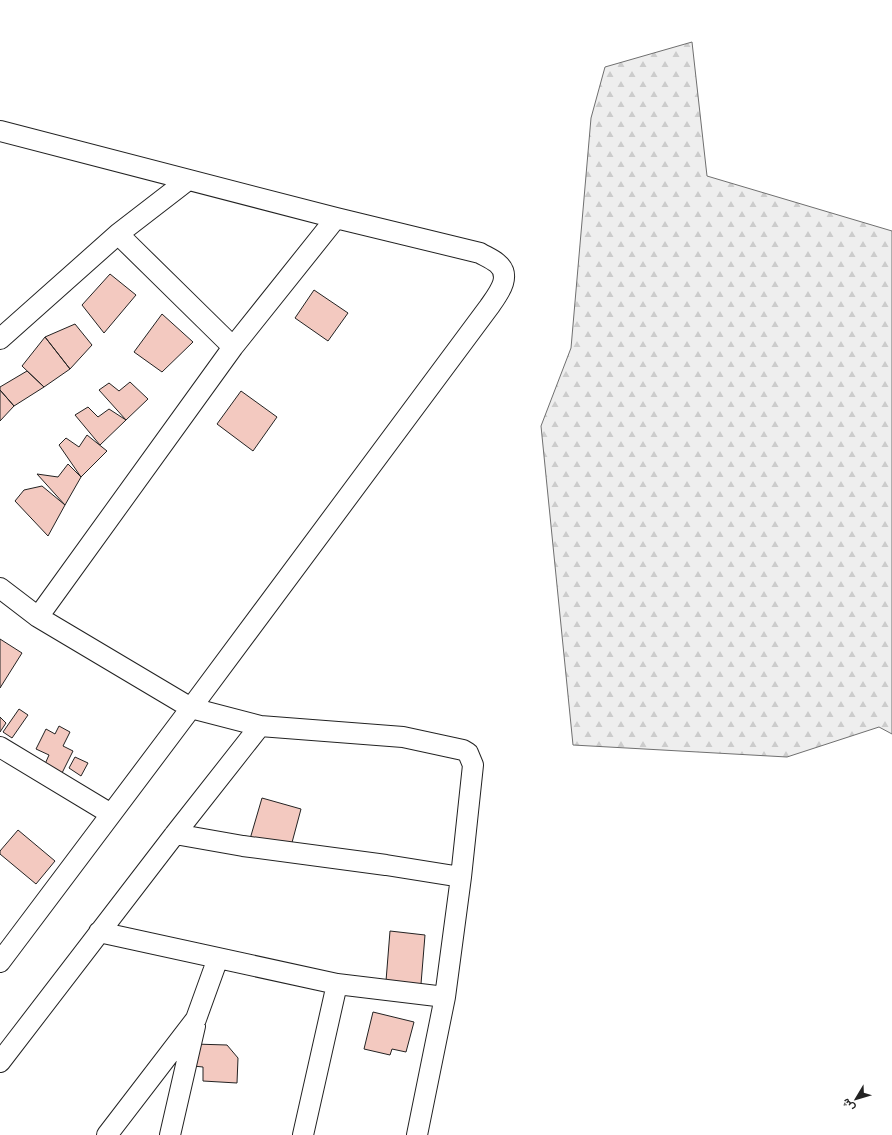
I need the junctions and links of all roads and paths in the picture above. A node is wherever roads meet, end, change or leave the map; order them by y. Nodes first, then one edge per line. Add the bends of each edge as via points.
1 (0, 131) edge
2 (188, 180) junction
3 (336, 218) junction
4 (118, 234) junction
5 (0, 339) edge
6 (233, 347) junction
7 (0, 588) edge
8 (38, 617) junction
9 (191, 708) junction
10 (260, 726) junction
11 (1, 750) edge
12 (111, 814) junction
13 (175, 834) junction
14 (461, 877) junction
15 (99, 932) junction
16 (218, 958) junction
17 (0, 962) edge
18 (337, 984) junction
19 (445, 997) junction
20 (196, 1019) junction
21 (0, 1062) edge
22 (107, 1135) edge
23 (170, 1135) edge
24 (303, 1135) edge
25 (417, 1135) edge

1 - 2 street
2 - 3 street
2 - 4 street
3 - 6 street
3 - 9 street via 480,253 502,269 504,283 489,307
4 - 5 street
4 - 6 street
6 - 8 street
7 - 8 street
8 - 9 street
9 - 10 street
9 - 12 street
10 - 13 street
10 - 14 street via 403,737 468,753 473,765
11 - 12 street
12 - 17 street
13 - 14 street
13 - 15 street
14 - 19 street
15 - 16 street
15 - 21 street
16 - 18 street
16 - 20 street
18 - 19 street
18 - 24 street
19 - 25 street
20 - 22 street
20 - 23 street

